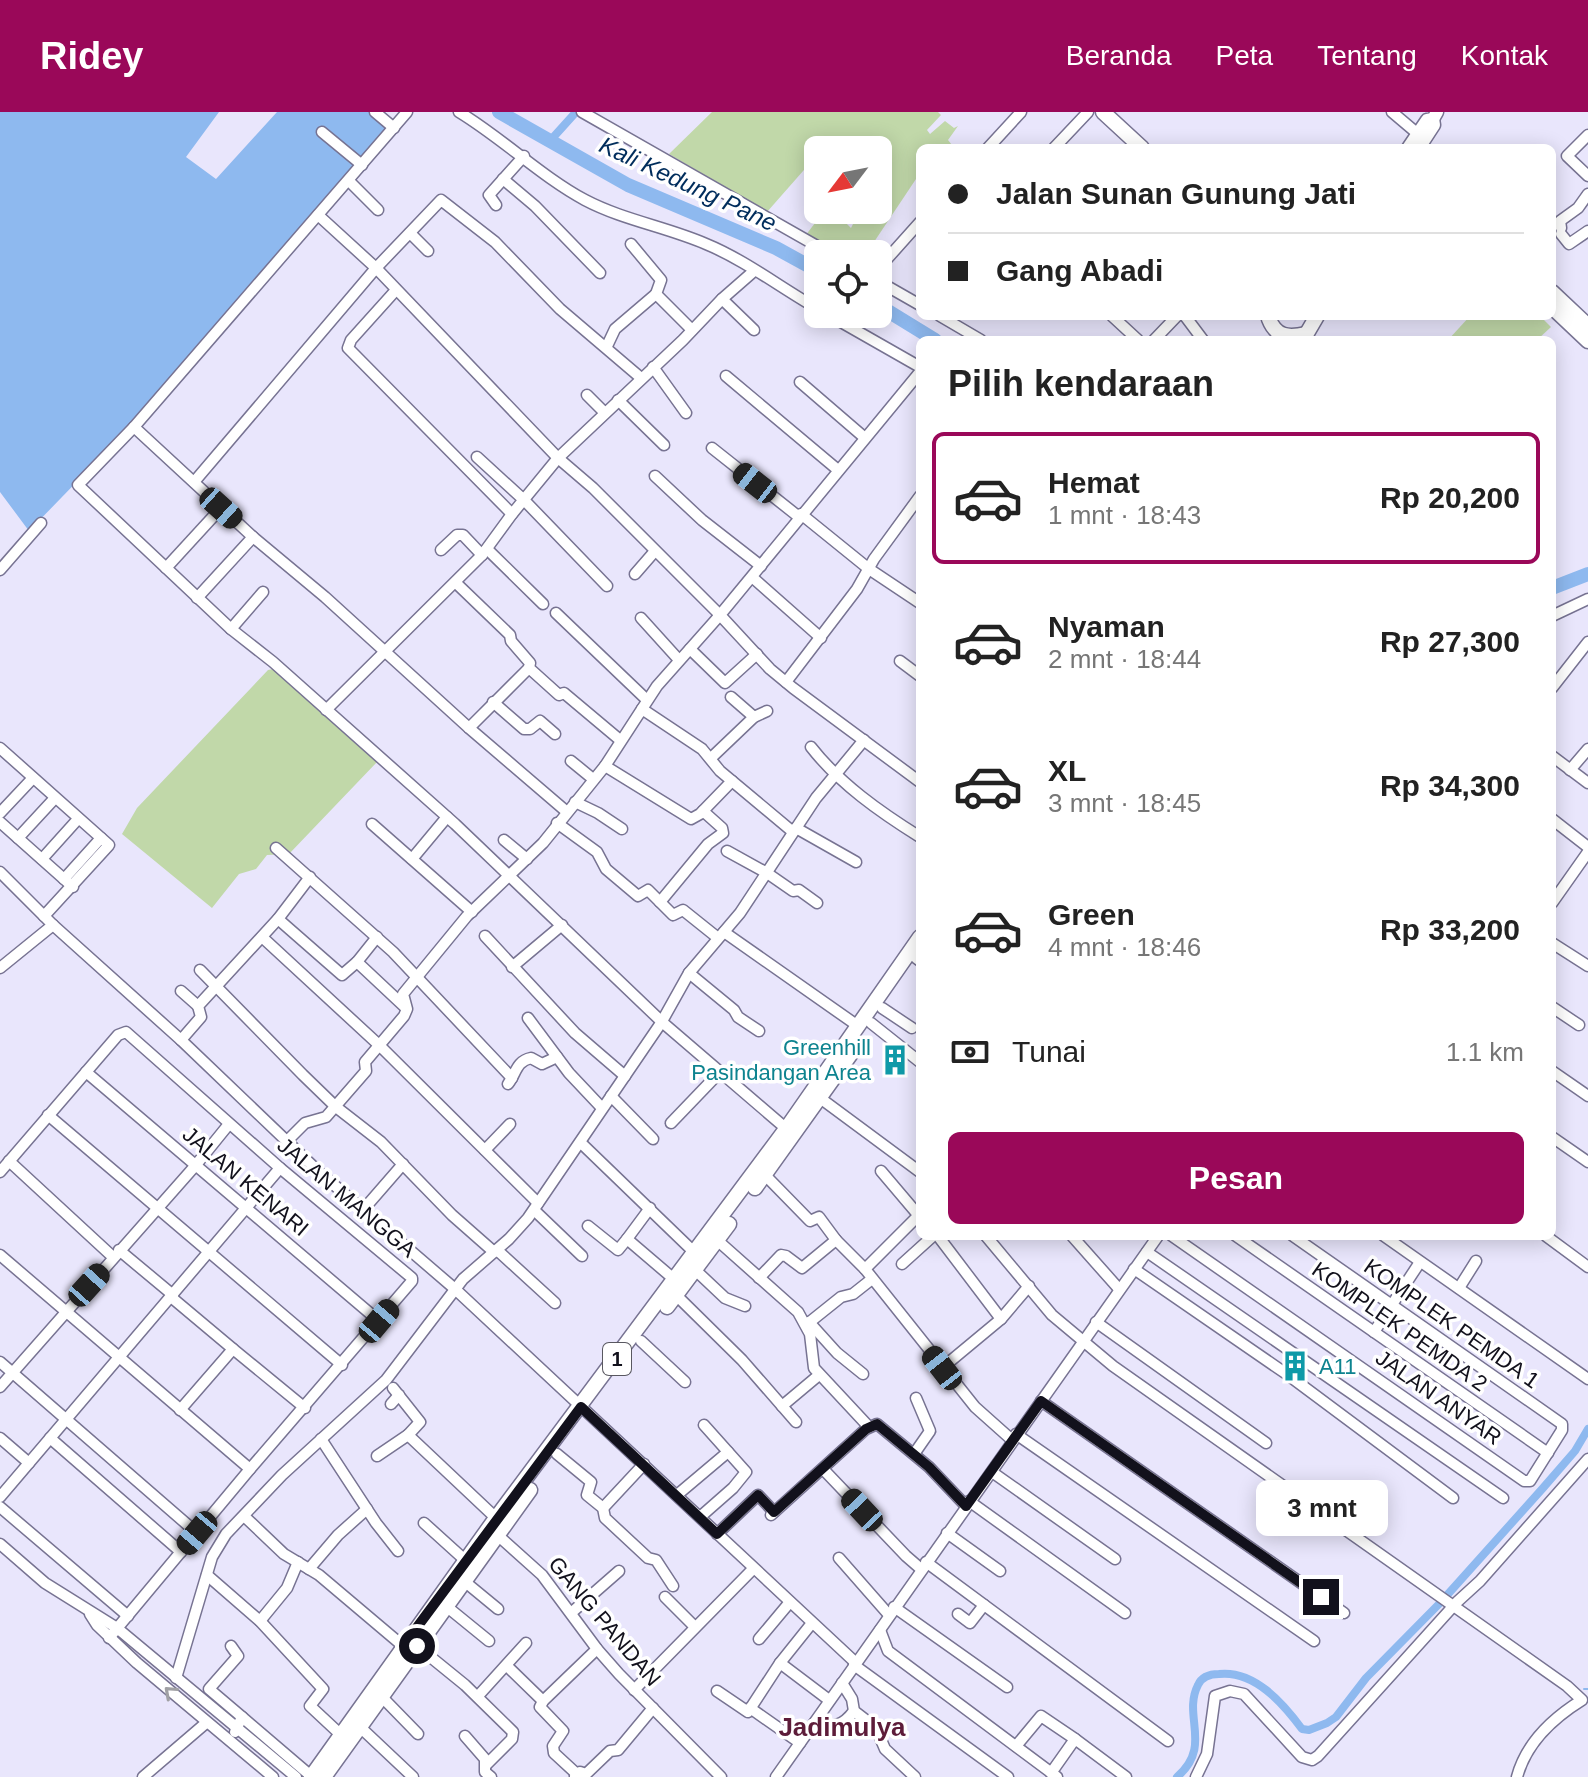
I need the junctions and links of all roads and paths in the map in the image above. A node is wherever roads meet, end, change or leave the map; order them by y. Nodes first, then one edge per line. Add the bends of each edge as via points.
1 (375, 112) edge
2 (407, 112) edge
3 (459, 112) edge
4 (582, 112) edge
5 (1021, 112) edge
6 (1088, 112) edge
7 (1103, 112) edge
8 (1392, 112) edge
9 (1435, 115) edge
10 (394, 128) junction
11 (322, 132) dead end
12 (1588, 135) edge
13 (1422, 142) edge
14 (992, 144) edge
15 (1058, 144) edge
16 (1138, 144) edge
17 (524, 156) junction
18 (362, 165) junction
19 (1588, 176) edge
20 (503, 179) junction
21 (349, 181) junction
22 (1587, 198) edge
23 (496, 205) dead end
24 (378, 210) dead end
25 (318, 215) junction
26 (916, 226) edge
27 (1559, 231) edge
28 (1588, 231) edge
29 (410, 233) junction
30 (806, 240) edge
31 (631, 244) dead end
32 (428, 251) dead end
33 (892, 253) edge
34 (376, 268) junction
35 (754, 271) junction
36 (600, 273) dead end
37 (892, 289) edge
38 (396, 290) junction
39 (656, 294) junction
40 (1556, 296) edge
41 (722, 299) junction
42 (804, 301) edge
43 (916, 303) edge
44 (1556, 311) edge
45 (948, 320) edge
46 (1119, 320) edge
47 (1173, 320) edge
48 (1270, 320) edge
49 (1588, 326) edge
50 (851, 328) edge
51 (692, 330) junction
52 (754, 330) dead end
53 (974, 336) edge
54 (1134, 336) edge
55 (1158, 336) edge
56 (1292, 336) edge
57 (1588, 341) edge
58 (607, 346) junction
59 (653, 367) junction
60 (916, 367) edge
61 (916, 374) edge
62 (726, 376) dead end
63 (641, 378) junction
64 (800, 382) dead end
65 (587, 395) dead end
66 (618, 400) junction
67 (605, 413) junction
68 (686, 413) dead end
69 (134, 427) junction
70 (865, 438) junction
71 (664, 445) dead end
72 (712, 448) dead end
73 (477, 457) dead end
74 (558, 458) junction
75 (838, 470) junction
76 (655, 476) dead end
77 (194, 482) junction
78 (524, 500) junction
79 (916, 506) edge
80 (221, 508) junction
81 (512, 514) junction
82 (800, 515) junction
83 (41, 523) dead end
84 (253, 537) junction
85 (441, 550) dead end
86 (655, 551) junction
87 (485, 552) junction
88 (761, 566) junction
89 (166, 568) junction
90 (869, 569) junction
91 (0, 570) edge
92 (635, 574) dead end
93 (752, 577) junction
94 (456, 583) junction
95 (607, 586) dead end
96 (263, 592) dead end
97 (197, 598) junction
98 (1588, 599) edge
99 (916, 600) edge
100 (543, 604) dead end
101 (556, 613) dead end
102 (1556, 614) edge
103 (720, 615) junction
104 (641, 618) dead end
105 (231, 629) junction
106 (821, 638) junction
107 (1588, 642) edge
108 (690, 649) junction
109 (384, 650) junction
110 (757, 654) junction
111 (1584, 655) edge
112 (679, 660) junction
113 (900, 661) dead end
114 (529, 668) junction
115 (916, 673) edge
116 (786, 682) junction
117 (1556, 684) edge
118 (731, 697) dead end
119 (493, 702) junction
120 (645, 705) junction
121 (326, 710) junction
122 (767, 711) dead end
123 (754, 717) junction
124 (469, 728) junction
125 (555, 734) dead end
126 (620, 740) junction
127 (864, 740) junction
128 (811, 747) dead end
129 (0, 748) edge
130 (1588, 749) edge
131 (9, 757) junction
132 (711, 758) junction
133 (1556, 759) edge
134 (571, 761) dead end
135 (0, 766) edge
136 (605, 766) junction
137 (1570, 770) junction
138 (835, 774) junction
139 (33, 778) junction
140 (593, 779) junction
141 (916, 779) edge
142 (732, 781) junction
143 (1588, 783) edge
144 (55, 798) junction
145 (575, 802) junction
146 (703, 811) junction
147 (567, 812) junction
148 (0, 813) edge
149 (447, 817) junction
150 (78, 819) junction
151 (0, 822) edge
152 (1556, 822) edge
153 (557, 823) junction
154 (372, 824) dead end
155 (622, 829) dead end
156 (795, 830) junction
157 (916, 834) edge
158 (18, 838) junction
159 (504, 840) dead end
160 (276, 848) dead end
161 (1588, 850) edge
162 (727, 851) dead end
163 (42, 859) junction
164 (412, 859) junction
165 (527, 859) junction
166 (856, 862) dead end
167 (0, 872) edge
168 (767, 873) junction
169 (511, 876) junction
170 (310, 877) junction
171 (68, 883) junction
172 (1556, 888) edge
173 (660, 902) junction
174 (817, 903) dead end
175 (472, 912) junction
176 (44, 916) junction
177 (278, 919) junction
178 (53, 925) junction
179 (562, 925) junction
180 (721, 935) junction
181 (485, 936) dead end
182 (262, 937) junction
183 (377, 937) junction
184 (1556, 946) edge
185 (916, 954) edge
186 (357, 962) junction
187 (1588, 966) edge
188 (512, 967) junction
189 (0, 968) edge
190 (200, 970) dead end
191 (901, 972) junction
192 (689, 973) junction
193 (415, 977) junction
194 (217, 986) junction
195 (181, 991) dead end
196 (198, 1006) junction
197 (882, 1008) junction
198 (407, 1009) junction
199 (1556, 1010) edge
200 (528, 1018) dead end
201 (662, 1022) junction
202 (865, 1024) junction
203 (1579, 1025) dead end
204 (912, 1028) dead end
205 (759, 1031) dead end
206 (181, 1040) junction
207 (379, 1045) junction
208 (557, 1057) junction
209 (916, 1059) edge
210 (86, 1072) junction
211 (719, 1073) junction
212 (1556, 1074) edge
213 (625, 1076) junction
214 (816, 1095) junction
215 (611, 1096) junction
216 (1588, 1096) edge
217 (336, 1107) junction
218 (602, 1108) junction
219 (48, 1115) junction
220 (671, 1123) dead end
221 (229, 1124) junction
222 (510, 1124) dead end
223 (794, 1126) junction
224 (653, 1139) dead end
225 (1556, 1140) edge
226 (287, 1141) junction
227 (581, 1143) junction
228 (485, 1150) junction
229 (9, 1161) junction
230 (1588, 1162) edge
231 (403, 1164) junction
232 (195, 1166) junction
233 (280, 1168) junction
234 (916, 1169) edge
235 (881, 1171) dead end
236 (0, 1172) edge
237 (765, 1175) junction
238 (736, 1205) junction
239 (536, 1206) junction
240 (247, 1208) junction
241 (650, 1208) junction
242 (157, 1209) junction
243 (363, 1210) junction
244 (916, 1212) edge
245 (916, 1219) edge
246 (588, 1226) dead end
247 (627, 1239) junction
248 (836, 1240) junction
249 (931, 1240) edge
250 (939, 1240) edge
251 (989, 1240) edge
252 (1076, 1240) edge
253 (1155, 1240) edge
254 (1178, 1240) edge
255 (1242, 1240) edge
256 (1299, 1240) edge
257 (1390, 1240) edge
258 (1551, 1240) edge
259 (496, 1251) junction
260 (1147, 1252) junction
261 (209, 1253) junction
262 (702, 1253) junction
263 (116, 1254) junction
264 (0, 1255) edge
265 (582, 1256) dead end
266 (1476, 1261) dead end
267 (1420, 1262) junction
268 (902, 1264) dead end
269 (1588, 1267) edge
270 (1134, 1269) junction
271 (869, 1274) junction
272 (759, 1278) junction
273 (1029, 1286) junction
274 (1459, 1288) junction
275 (455, 1289) junction
276 (1119, 1289) junction
277 (671, 1294) junction
278 (172, 1296) junction
279 (555, 1303) dead end
280 (745, 1306) dead end
281 (1391, 1306) junction
282 (65, 1311) junction
283 (1001, 1319) junction
284 (379, 1321) junction
285 (1096, 1322) junction
286 (808, 1323) junction
287 (1374, 1332) junction
288 (641, 1341) junction
289 (1082, 1342) junction
290 (233, 1349) junction
291 (118, 1359) junction
292 (0, 1362) edge
293 (342, 1365) junction
294 (942, 1368) junction
295 (12, 1373) junction
296 (863, 1374) dead end
297 (819, 1375) junction
298 (1588, 1379) edge
299 (685, 1382) dead end
300 (0, 1387) edge
301 (916, 1398) dead end
302 (1041, 1401) junction
303 (391, 1404) dead end
304 (782, 1406) junction
305 (305, 1408) junction
306 (180, 1410) junction
307 (585, 1410) junction
308 (66, 1421) junction
309 (796, 1422) dead end
310 (704, 1425) dead end
311 (869, 1427) junction
312 (408, 1435) junction
313 (1014, 1437) junction
314 (0, 1438) edge
315 (50, 1438) junction
316 (321, 1439) junction
317 (1266, 1443) dead end
318 (1545, 1451) junction
319 (728, 1452) junction
320 (557, 1454) junction
321 (914, 1454) junction
322 (377, 1456) dead end
323 (1588, 1459) edge
324 (29, 1463) junction
325 (644, 1464) junction
326 (250, 1469) junction
327 (823, 1469) junction
328 (992, 1472) junction
329 (532, 1479) junction
330 (677, 1495) junction
331 (0, 1497) edge
332 (1453, 1498) dead end
333 (1503, 1498) dead end
334 (968, 1503) junction
335 (0, 1507) edge
336 (603, 1508) junction
337 (367, 1509) junction
338 (244, 1516) junction
339 (700, 1517) junction
340 (424, 1523) dead end
341 (494, 1527) junction
342 (197, 1533) junction
343 (947, 1533) junction
344 (717, 1534) junction
345 (0, 1544) edge
346 (398, 1551) dead end
347 (181, 1552) junction
348 (839, 1558) dead end
349 (1115, 1559) dead end
350 (466, 1561) junction
351 (298, 1562) junction
352 (924, 1566) junction
353 (309, 1569) junction
354 (753, 1569) junction
355 (619, 1571) dead end
356 (1000, 1571) dead end
357 (207, 1575) junction
358 (464, 1581) junction
359 (673, 1586) dead end
360 (665, 1597) dead end
361 (790, 1602) junction
362 (984, 1605) junction
363 (1453, 1605) junction
364 (446, 1606) junction
365 (498, 1609) dead end
366 (892, 1611) junction
367 (89, 1612) junction
368 (571, 1613) junction
369 (1125, 1613) dead end
370 (1344, 1613) dead end
371 (958, 1614) dead end
372 (128, 1616) junction
373 (260, 1621) junction
374 (812, 1623) junction
375 (695, 1627) junction
376 (117, 1628) junction
377 (880, 1630) junction
378 (109, 1638) junction
379 (759, 1639) dead end
380 (489, 1641) dead end
381 (1314, 1641) dead end
382 (526, 1643) dead end
383 (231, 1646) dead end
384 (411, 1647) junction
385 (597, 1649) junction
386 (866, 1650) junction
387 (888, 1651) junction
388 (780, 1663) junction
389 (855, 1664) junction
390 (507, 1666) junction
391 (176, 1678) junction
392 (842, 1683) junction
393 (1007, 1687) dead end
394 (634, 1690) junction
395 (717, 1691) dead end
396 (381, 1696) junction
397 (478, 1696) junction
398 (198, 1697) junction
399 (1585, 1699) edge
400 (829, 1700) junction
401 (543, 1701) junction
402 (189, 1708) junction
403 (653, 1708) junction
404 (750, 1708) junction
405 (854, 1711) junction
406 (242, 1717) junction
407 (206, 1723) junction
408 (814, 1723) junction
409 (360, 1727) junction
410 (237, 1729) junction
411 (340, 1734) junction
412 (418, 1734) dead end
413 (465, 1736) dead end
414 (228, 1739) junction
415 (1075, 1739) junction
416 (1168, 1741) dead end
417 (800, 1743) junction
418 (1016, 1746) junction
419 (486, 1765) junction
420 (1054, 1775) edge
421 (577, 1776) edge
422 (143, 1777) edge
423 (273, 1777) edge
424 (296, 1777) edge
425 (311, 1777) edge
426 (324, 1777) edge
427 (413, 1777) edge
428 (491, 1777) edge
429 (721, 1777) edge
430 (776, 1777) edge
431 (915, 1777) edge
432 (1008, 1777) edge
433 (1126, 1777) edge
434 (1196, 1777) edge
435 (1517, 1777) edge

1 - 10 street
2 - 10 street
3 - 17 street
4 - 30 street
5 - 14 street
6 - 15 street
7 - 16 highway
8 - 13 street
9 - 13 main road
10 - 18 street
11 - 18 street
12 - 19 street via 1567,156
17 - 20 street
17 - 35 street via 598,207 703,242
18 - 21 street
20 - 23 street via 489,195
20 - 36 street
21 - 24 street
21 - 25 street
22 - 27 street
25 - 34 street
25 - 69 street
26 - 33 street
27 - 28 street via 1569,244
29 - 32 street
29 - 34 street
29 - 58 street via 438,201 444,201
31 - 39 street via 661,280
34 - 38 street
34 - 77 street
35 - 41 street
35 - 42 street
37 - 43 street
38 - 74 street
38 - 81 street via 348,348
39 - 51 street
39 - 58 street via 617,328
40 - 49 highway
41 - 51 street
41 - 52 street
44 - 57 highway
45 - 53 street
46 - 54 street
47 - 55 street
48 - 56 highway via 1275,331
50 - 60 street
51 - 59 street
58 - 63 street
59 - 63 street
59 - 68 street
61 - 70 street
62 - 75 street
63 - 66 street
64 - 70 street
65 - 67 street
66 - 67 street
66 - 71 street
67 - 74 street
69 - 77 street
69 - 89 street via 78,485
70 - 75 street
72 - 82 street
73 - 78 street
74 - 78 street
74 - 86 street
75 - 82 street
76 - 88 street
77 - 80 street
78 - 81 street
78 - 95 street
79 - 90 street
80 - 84 street
80 - 89 street
81 - 87 street
82 - 88 street
82 - 90 street
83 - 91 street
84 - 97 street
84 - 109 street
85 - 87 street via 460,535
86 - 92 street
86 - 103 street
87 - 94 street
87 - 100 street
88 - 93 street
89 - 97 street
90 - 99 street
90 - 106 street
93 - 103 street
93 - 106 street
94 - 109 street
94 - 114 street via 510,635
96 - 105 street
97 - 105 street
98 - 102 street
101 - 120 street
103 - 108 street
103 - 110 street
104 - 112 street
105 - 121 street
106 - 116 street
107 - 111 street
108 - 110 street via 725,683
108 - 112 street
109 - 121 street
109 - 124 street
110 - 116 street
111 - 117 street
112 - 120 street
113 - 115 street
114 - 119 street
114 - 126 street
116 - 127 street
118 - 123 street
119 - 124 street
119 - 125 street via 524,729 540,721
120 - 126 street
120 - 132 street
121 - 149 street
122 - 123 street
123 - 132 street
124 - 147 street
126 - 136 street
127 - 138 street
127 - 141 street
128 - 138 street
129 - 131 street
130 - 137 street
131 - 135 street
131 - 139 street
132 - 142 street
133 - 137 street
134 - 140 street
136 - 140 street
136 - 146 street via 691,819
137 - 143 street
138 - 156 street
138 - 157 street
139 - 144 street
139 - 148 street
140 - 145 street
142 - 146 street
142 - 156 street
144 - 150 street
144 - 158 street
145 - 147 street
145 - 155 street
146 - 173 street via 723,833
147 - 153 street
149 - 164 street
149 - 169 street
150 - 163 street
150 - 171 street via 109,845
151 - 158 street
152 - 161 street
153 - 165 street
153 - 173 street via 597,852 606,869 638,896 648,890
154 - 164 street
156 - 166 street
156 - 168 street
158 - 163 street
159 - 165 street
160 - 170 street
161 - 172 street
162 - 168 street
163 - 171 street
164 - 175 street
165 - 169 street
167 - 176 street
168 - 174 street
168 - 180 street
169 - 175 street
169 - 179 street
170 - 177 street
170 - 183 street
171 - 176 street
173 - 180 street via 673,915 683,910
175 - 193 street
176 - 178 street
177 - 182 street
177 - 186 street via 340,974
178 - 189 street
178 - 206 street
179 - 188 street
179 - 201 street
180 - 192 street
180 - 202 street
181 - 188 street
182 - 194 street
182 - 207 street
183 - 186 street
183 - 193 street
184 - 187 street
185 - 191 highway, 1
186 - 198 street
188 - 213 street
190 - 194 street
191 - 197 highway, 1
191 - 202 highway, 1
192 - 201 street
192 - 205 street
193 - 198 street via 403,995
193 - 208 street via 510,1081 526,1060 542,1064
194 - 196 street
194 - 217 street
195 - 196 street
196 - 206 street via 201,1017
197 - 202 highway, 1
197 - 204 street
198 - 207 street
199 - 203 street
200 - 208 street
201 - 211 street
201 - 213 street
202 - 209 street
202 - 214 highway, 1
206 - 226 street
207 - 217 street via 365,1062 366,1071
207 - 228 street
208 - 218 street
210 - 219 street
210 - 221 street, JALAN MANGGA via 126,1032
210 - 232 street, JALAN KENARI
211 - 220 street
211 - 223 street
212 - 216 street
213 - 215 street
214 - 223 highway, 1
214 - 234 street
215 - 218 street
215 - 224 street
217 - 226 street via 326,1117 303,1124
217 - 231 street
218 - 227 street
219 - 229 street
219 - 242 street
221 - 232 street
221 - 233 street, JALAN MANGGA
222 - 228 street
223 - 237 highway, 1
223 - 238 highway, 1
225 - 230 street
226 - 243 street
227 - 239 street
227 - 241 street
228 - 239 street
229 - 236 street
229 - 263 street
231 - 243 street
231 - 259 street
232 - 240 street, JALAN KENARI
232 - 242 street
233 - 240 street
233 - 284 street, JALAN MANGGA via 411,1276
235 - 244 street
237 - 238 highway, 1
237 - 248 street via 810,1221 819,1217
238 - 262 highway, 1
239 - 259 street
239 - 265 street
240 - 261 street
240 - 284 street, JALAN KENARI
241 - 247 street
241 - 262 street
242 - 261 street
242 - 263 street
243 - 275 street
245 - 271 street
246 - 247 street via 618,1250
247 - 277 street
248 - 271 street
248 - 272 street via 802,1268 781,1255
249 - 268 street
250 - 283 street
251 - 273 street
252 - 276 street
253 - 260 street
254 - 318 street, JALAN ANYAR via 1526,1482
255 - 287 street, KOMPLEK PEMDA 2
256 - 281 street, KOMPLEK PEMDA 1
257 - 267 street
258 - 269 street
259 - 275 street
259 - 279 street
260 - 270 street
260 - 333 street
261 - 278 street
261 - 293 street
262 - 272 street
262 - 277 highway, 1
262 - 280 street via 725,1298
263 - 278 street
263 - 282 street
264 - 282 street
266 - 274 street
267 - 274 street
267 - 281 street
270 - 276 street
270 - 332 street
271 - 286 street via 853,1294
271 - 294 street
272 - 286 street
273 - 283 street
273 - 289 street
274 - 298 street
275 - 307 street
275 - 316 street via 386,1380
276 - 285 street
277 - 288 highway, 1
277 - 304 street
277 - 307 highway, 1
278 - 290 street
278 - 291 street
281 - 287 street
281 - 318 street, KOMPLEK PEMDA 1 via 1562,1424
282 - 291 street
282 - 295 street
283 - 294 street
284 - 293 street, JALAN MANGGA
285 - 289 street
285 - 317 street
286 - 296 street
286 - 297 street via 812,1363
287 - 318 street, KOMPLEK PEMDA 2
288 - 299 street
288 - 307 highway, 1
289 - 302 street
289 - 363 street
290 - 305 street
290 - 306 street
291 - 306 street
291 - 308 street
292 - 295 street
293 - 305 street, JALAN MANGGA
294 - 313 street via 982,1414
295 - 300 street
295 - 308 street
297 - 304 street
297 - 311 street
301 - 321 street via 930,1431
302 - 313 street
302 - 370 street
303 - 312 street via 396,1392 420,1422
304 - 309 street
305 - 326 street, JALAN MANGGA
306 - 326 street
307 - 320 highway, 1
307 - 325 street
307 - 329 highway, 1
308 - 315 street
308 - 342 street
310 - 319 street
311 - 321 street via 881,1425
311 - 327 street
312 - 322 street
312 - 341 street, GANG PANDAN
313 - 328 street
313 - 381 street
314 - 324 street
315 - 324 street
315 - 347 street
316 - 337 street
316 - 338 street
319 - 330 street
319 - 339 street via 746,1474
320 - 329 highway, 1
320 - 336 street via 591,1482 587,1495
321 - 334 street
323 - 363 street
324 - 331 street
325 - 330 street
325 - 336 street
326 - 342 street, JALAN MANGGA
327 - 344 street via 772,1514 758,1495
327 - 352 street via 906,1556
328 - 334 street
328 - 349 street
329 - 341 highway, 1
330 - 339 street
334 - 343 street
334 - 369 street
335 - 372 street
336 - 359 street via 605,1518 656,1560
337 - 346 street
337 - 353 street
338 - 351 street
338 - 357 street via 218,1546
339 - 344 street
340 - 350 street
341 - 350 highway, 1
341 - 358 highway, 1
341 - 368 street, GANG PANDAN
342 - 347 street, JALAN MANGGA
343 - 352 street
343 - 356 street
344 - 354 street
345 - 367 street
347 - 372 street, JALAN MANGGA
348 - 366 street
350 - 384 highway, 1
351 - 353 street
351 - 373 street via 287,1588
352 - 362 street
352 - 366 street
353 - 384 street
354 - 361 street
354 - 375 street
355 - 368 street
357 - 373 street
357 - 391 street
358 - 364 highway, 1
358 - 365 street
360 - 375 street
361 - 374 street
361 - 379 street
362 - 371 street via 970,1623
362 - 416 street
363 - 399 street
363 - 434 street via 1312,1760 1302,1757 1244,1694 1215,1696 1207,1754
364 - 380 street
364 - 384 highway, 1
366 - 377 street
366 - 393 street
367 - 376 street
367 - 378 street
368 - 385 street, GANG PANDAN
372 - 376 street, JALAN MANGGA
373 - 411 street via 323,1689 310,1706
374 - 388 street
374 - 389 street
375 - 394 street
376 - 378 street, JALAN MANGGA
376 - 391 street
377 - 386 street
377 - 387 street
402 -> 378 street
382 - 390 street
383 - 406 street via 238,1656 209,1691
384 - 396 highway, 1
384 - 397 street
384 - 411 highway, 1
385 - 394 street, GANG PANDAN
385 - 401 street
386 - 387 street
386 - 389 street
387 - 418 street
388 - 400 street
388 - 404 street
389 - 392 street
389 - 432 street
390 - 397 street
390 - 401 street
391 - 398 street
392 - 400 street
392 - 405 street
394 - 403 street, GANG PANDAN
395 - 404 street via 746,1713
396 - 409 highway, 1
396 - 412 street
397 - 419 street via 514,1734
398 - 402 street
398 - 410 street
399 - 435 street via 1542,1732
400 - 408 street
401 - 421 street via 541,1709 563,1731 554,1753
402 - 407 street
403 - 421 street via 618,1750
403 - 429 street, GANG PANDAN
404 - 417 street
405 - 408 street via 841,1725
405 - 431 street via 876,1728 885,1749
406 - 410 street
406 - 425 street
407 - 414 street
407 - 422 street
408 - 417 street
409 - 426 highway, 1
409 - 427 street
410 - 414 street
410 - 424 street
411 - 425 highway, 1
413 - 419 street
414 - 423 street
415 - 418 street via 1041,1716
415 - 420 street
415 - 433 street
417 - 430 street
418 - 420 street
419 - 428 street

